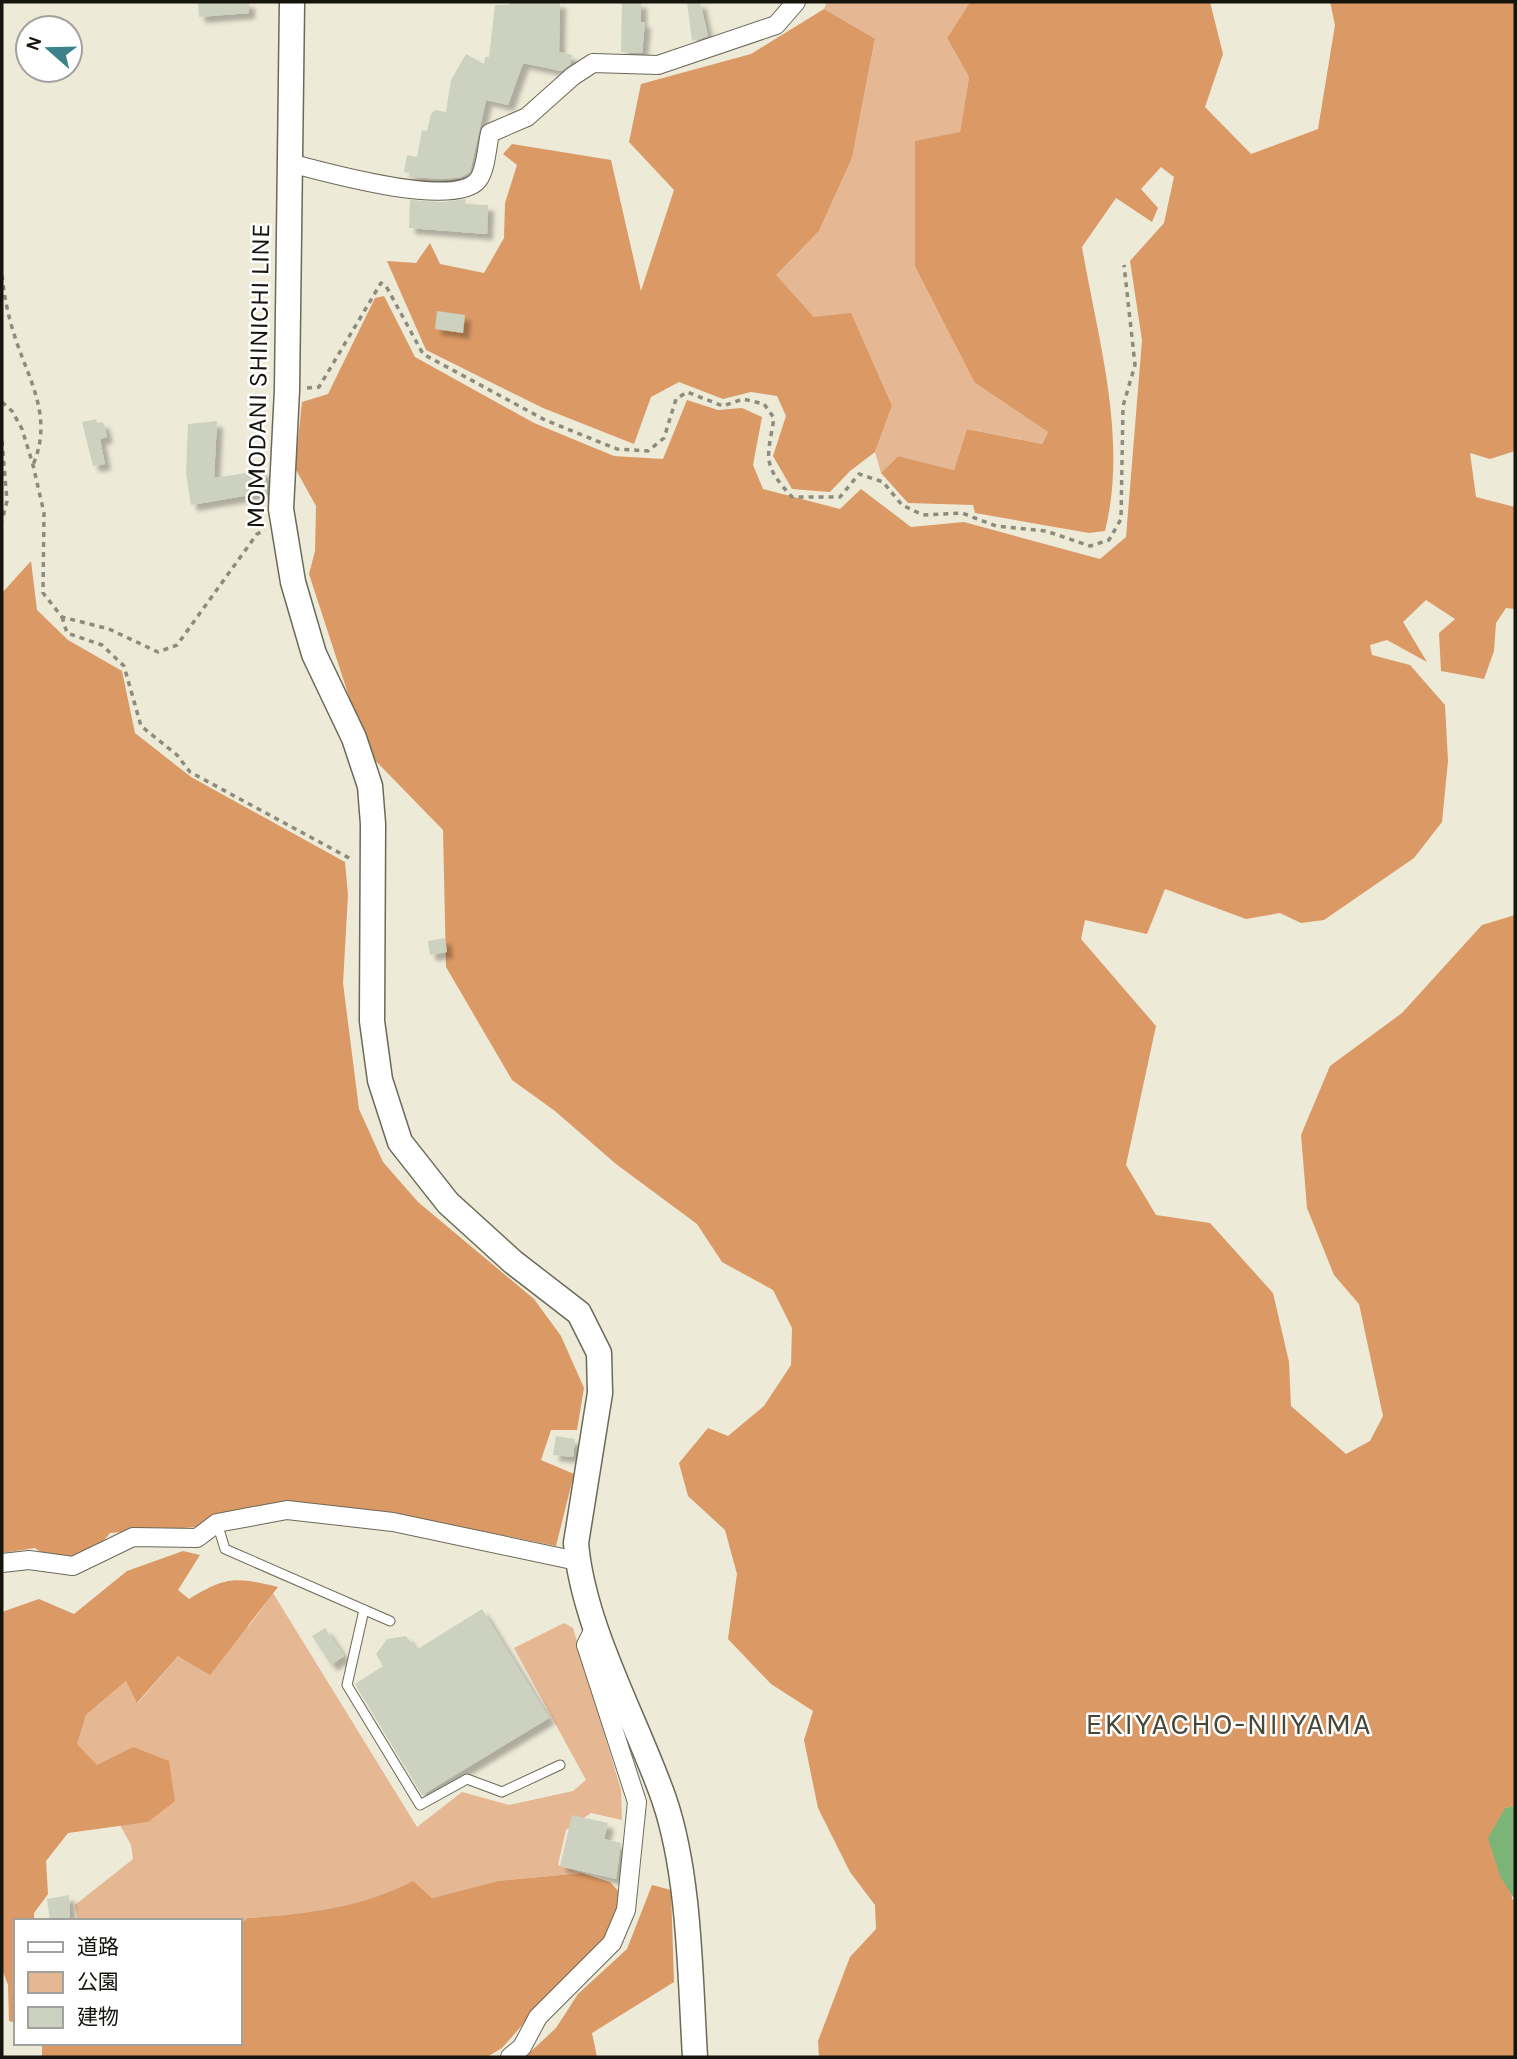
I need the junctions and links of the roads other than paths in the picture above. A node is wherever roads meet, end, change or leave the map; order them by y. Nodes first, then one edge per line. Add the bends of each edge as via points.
1 (292, 2) edge
2 (796, 2) edge
3 (290, 163) junction
4 (217, 1523) junction
5 (578, 1561) junction
6 (2, 1563) edge
7 (364, 1610) junction
8 (390, 1621) dead end
9 (596, 1625) junction
10 (560, 1765) dead end
11 (510, 2057) edge
12 (695, 2057) edge

1 - 3 main road, MOMODANI SHINICHI LINE
2 - 3 street via 776,25 658,65 593,63 527,117 490,133 479,179 464,190 388,187
3 - 5 main road, MOMODANI SHINICHI LINE via 283,522 293,582 314,654 354,738 370,786 372,1021 380,1080 400,1142 448,1203 579,1313 599,1353 600,1393 576,1543
4 - 5 street via 287,1510 393,1522
4 - 6 street via 197,1538 133,1537 73,1566 29,1560
4 - 7 lane via 225,1549
5 - 9 main road, MOMODANI SHINICHI LINE
7 - 8 lane
7 - 10 lane via 347,1685 420,1805 467,1779 502,1792
9 - 11 street via 586,1645 636,1802 626,1910 612,1943 538,2017 522,2047
9 - 12 main road, MOMODANI SHINICHI LINE via 664,1800 678,1853

